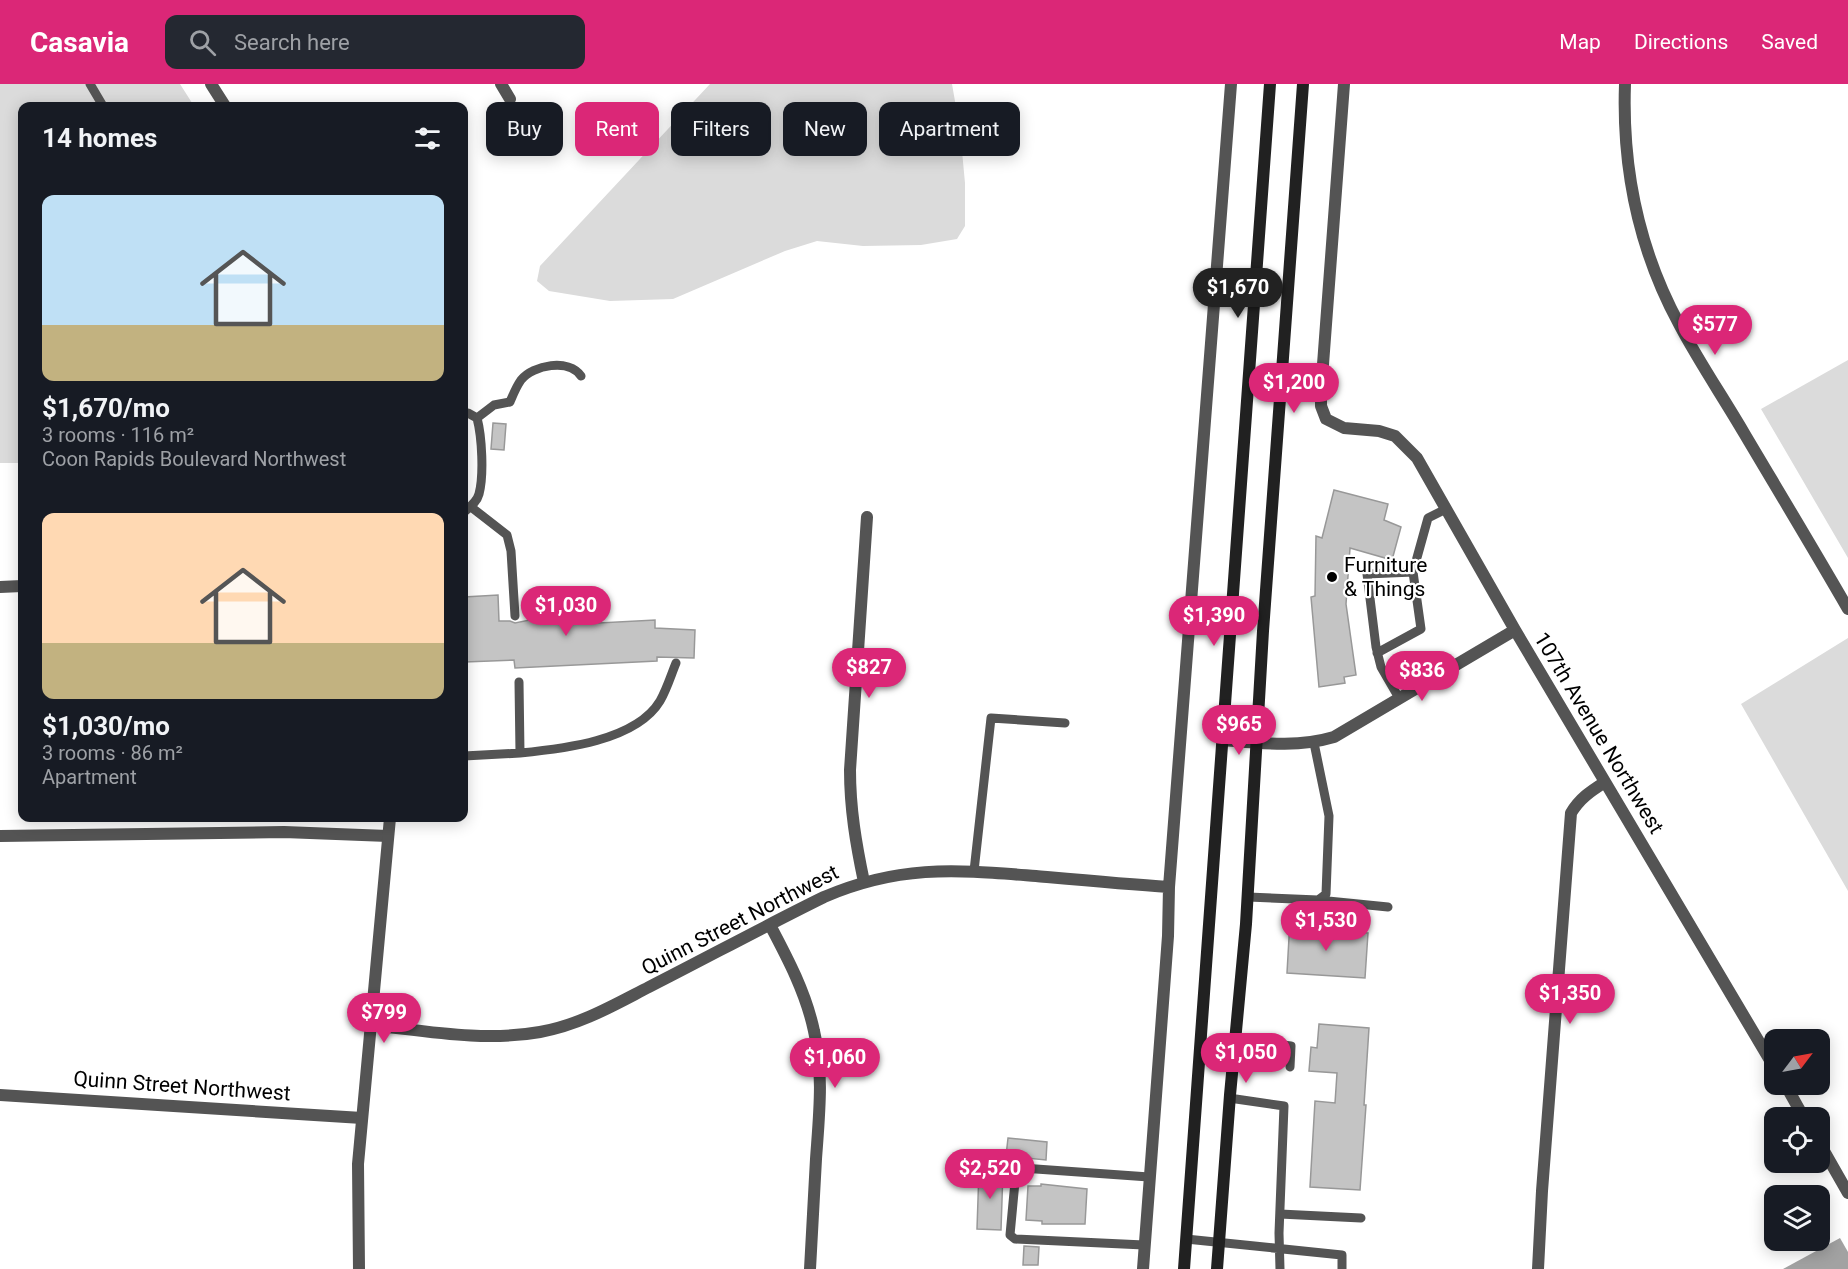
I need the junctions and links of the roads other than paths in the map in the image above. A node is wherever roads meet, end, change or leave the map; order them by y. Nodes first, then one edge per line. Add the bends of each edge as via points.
1 (90, 84) edge
2 (211, 84) edge
3 (501, 84) edge
4 (1231, 84) edge
5 (1270, 84) edge
6 (1303, 84) edge
7 (1344, 84) edge
8 (1625, 84) edge
9 (510, 99) dead end
10 (101, 102) edge
11 (222, 102) edge
12 (581, 376) dead end
13 (468, 412) edge
14 (477, 418) junction
15 (468, 508) edge
16 (1446, 509) junction
17 (468, 510) edge
18 (867, 517) dead end
19 (1413, 572) junction
20 (0, 586) edge
21 (18, 586) edge
22 (1848, 609) edge
23 (515, 616) dead end
24 (1515, 630) junction
25 (1377, 653) junction
26 (676, 663) dead end
27 (519, 682) dead end
28 (1399, 698) junction
29 (1065, 723) dead end
30 (1222, 740) junction
31 (1257, 742) junction
32 (1314, 743) junction
33 (520, 753) junction
34 (468, 756) edge
35 (1605, 782) junction
36 (390, 822) edge
37 (0, 836) edge
38 (388, 836) junction
39 (974, 872) junction
40 (864, 882) junction
41 (1169, 887) junction
42 (1248, 897) junction
43 (1318, 900) junction
44 (1388, 907) dead end
45 (770, 925) junction
46 (371, 1025) junction
47 (1235, 1039) junction
48 (1764, 1050) edge
49 (1290, 1067) dead end
50 (0, 1095) edge
51 (1229, 1098) junction
52 (362, 1118) junction
53 (1830, 1161) edge
54 (1149, 1177) junction
55 (1848, 1192) edge
56 (1280, 1214) junction
57 (1361, 1218) dead end
58 (1186, 1239) junction
59 (1218, 1241) junction
60 (1144, 1245) junction
61 (1279, 1248) junction
62 (358, 1269) edge
63 (810, 1269) edge
64 (1143, 1269) edge
65 (1184, 1269) edge
66 (1217, 1269) edge
67 (1280, 1269) edge
68 (1342, 1269) edge
69 (1538, 1269) edge

1 - 10 lane
2 - 11 street
3 - 9 street
4 - 41 street
5 - 30 main road
6 - 31 main road
7 - 16 street, 107th Avenue Northwest via 1321,406 1326,419 1344,428 1395,436 1417,458
8 - 22 street via 1626,145 1638,222 1664,293
12 - 14 lane via 567,366 530,371 510,402 494,405
13 - 14 lane
14 - 15 lane via 479,496
16 - 19 lane via 1428,518
16 - 24 street, 107th Avenue Northwest
17 - 23 lane via 507,535
18 - 40 street via 850,770 850,805
19 - 25 lane via 1421,629
19 - 25 lane via 1367,574
20 - 21 street
24 - 28 street
24 - 35 street, 107th Avenue Northwest
25 - 28 lane
26 - 33 lane via 659,702 640,722 604,738 564,749
27 - 33 lane
28 - 32 street via 1334,737
29 - 39 lane via 991,718
30 - 31 street
30 - 58 main road
31 - 32 street
31 - 42 main road
32 - 43 lane via 1329,816 1326,894
33 - 34 lane
35 - 48 street, 107th Avenue Northwest
35 - 69 street via 1577,802 1571,813
36 - 38 street
37 - 38 street via 284,832
38 - 46 street
39 - 40 street, Quinn Street Northwest via 921,872
39 - 41 street, Quinn Street Northwest
40 - 45 street, Quinn Street Northwest
41 - 54 street
42 - 43 lane
42 - 47 main road
43 - 44 lane
45 - 46 street, Quinn Street Northwest via 611,1008 548,1030 480,1036
45 - 63 street via 809,1011 819,1064
46 - 52 street
47 - 49 lane via 1291,1047
47 - 51 main road
50 - 52 street, Quinn Street Northwest
51 - 56 lane via 1284,1106
51 - 59 main road
52 - 62 street via 357,1193
53 - 55 street
54 - 60 street
54 - 60 lane via 1022,1168 1016,1171 1010,1235 1015,1239
56 - 57 lane
56 - 61 lane
58 - 59 lane
58 - 65 main road
59 - 61 lane
59 - 66 main road
60 - 64 street
61 - 67 lane
61 - 68 lane via 1341,1255

